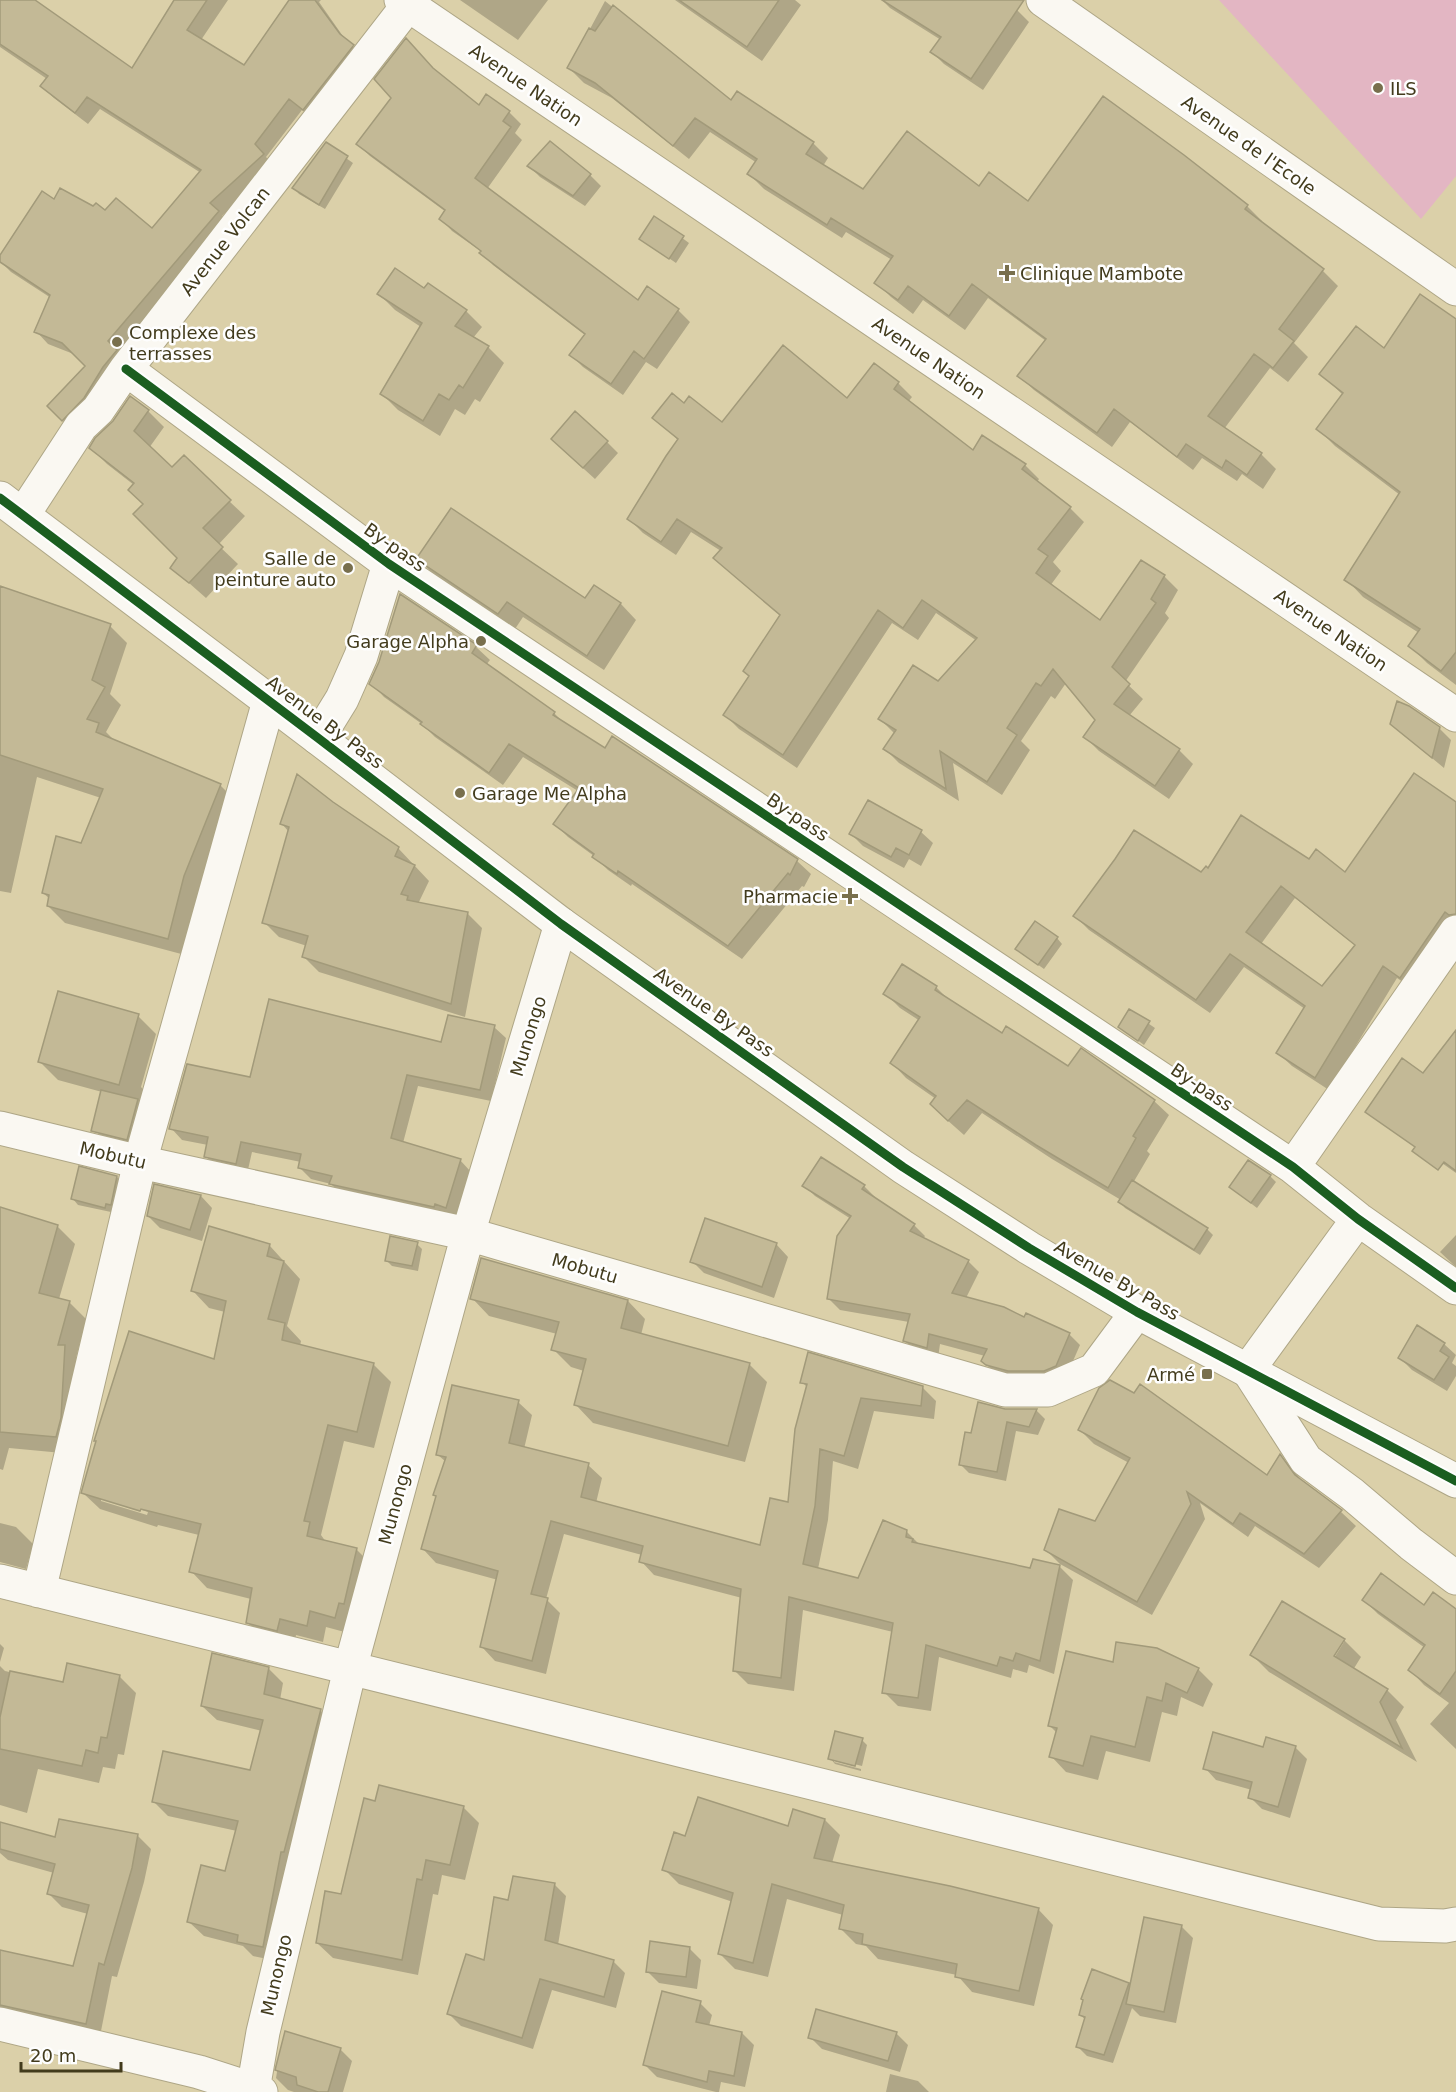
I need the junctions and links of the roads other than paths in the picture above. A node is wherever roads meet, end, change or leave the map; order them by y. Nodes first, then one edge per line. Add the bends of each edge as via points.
1 (1043, 0) edge
2 (407, 2) edge
3 (1456, 289) edge
4 (126, 369) junction
5 (11, 507) edge
6 (389, 564) junction
7 (269, 700) junction
8 (1456, 715) edge
9 (318, 738) junction
10 (561, 924) junction
11 (1456, 932) edge
12 (0, 1128) edge
13 (140, 1162) junction
14 (1293, 1167) junction
15 (1358, 1219) junction
16 (468, 1234) junction
17 (1456, 1288) edge
18 (1137, 1312) junction
19 (1248, 1370) junction
20 (1456, 1481) edge
21 (1456, 1578) edge
22 (0, 1581) edge
23 (39, 1591) junction
24 (350, 1670) junction
25 (1456, 1924) edge
26 (0, 2024) edge
27 (197, 2082) edge
28 (257, 2091) edge

1 - 3 main road, Avenue de l'Ecole
2 - 4 main road, Avenue Volcan
2 - 8 main road, Avenue Nation
4 - 5 main road, Avenue Volcan via 98,410
4 - 6 main road, By-pass
5 - 7 main road, Avenue By Pass
6 - 9 main road via 361,656 342,699
6 - 14 main road, By-pass
7 - 9 main road, Avenue By Pass
7 - 13 main road
9 - 10 main road, Avenue By Pass
10 - 16 main road, Munongo
10 - 18 main road, Avenue By Pass via 903,1167
11 - 14 main road
12 - 13 main road, Mobutu
13 - 16 main road, Mobutu
13 - 23 main road
14 - 15 main road, By-pass
15 - 17 main road, By-pass
15 - 19 main road
16 - 18 main road, Mobutu via 1005,1390 1048,1390 1094,1370
16 - 24 main road, Munongo
18 - 19 main road, Avenue By Pass
19 - 20 main road, Avenue By Pass
19 - 21 main road via 1306,1460
22 - 23 main road
23 - 24 main road
24 - 25 main road via 1379,1924
24 - 28 main road, Munongo via 263,2032
26 - 27 main road
27 - 28 main road

